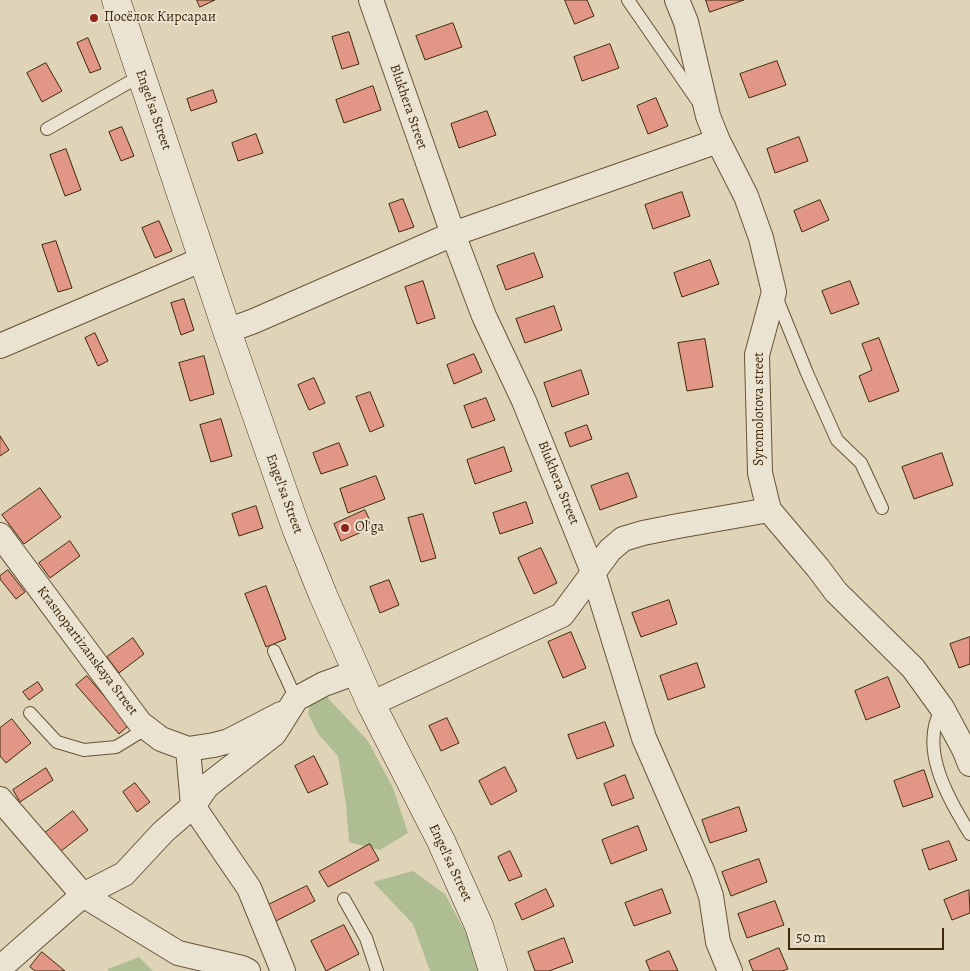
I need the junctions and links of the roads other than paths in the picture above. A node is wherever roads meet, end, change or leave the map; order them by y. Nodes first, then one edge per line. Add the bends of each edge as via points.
1 (116, 0) edge
2 (371, 0) edge
3 (628, 0) edge
4 (677, 0) edge
5 (142, 75) junction
6 (708, 116) junction
7 (47, 130) dead end
8 (718, 141) junction
9 (453, 234) junction
10 (203, 259) junction
11 (774, 292) junction
12 (227, 331) junction
13 (0, 346) edge
14 (882, 508) dead end
15 (769, 510) junction
16 (0, 536) edge
17 (594, 572) junction
18 (274, 651) dead end
19 (357, 672) junction
20 (371, 704) junction
21 (292, 705) junction
22 (942, 708) junction
23 (30, 713) dead end
24 (147, 728) junction
25 (188, 749) junction
26 (970, 764) edge
27 (193, 806) junction
28 (4, 811) edge
29 (970, 834) edge
30 (83, 895) junction
31 (344, 899) dead end
32 (0, 968) edge
33 (248, 971) edge
34 (283, 971) edge
35 (377, 971) edge
36 (493, 971) edge
37 (730, 971) edge

1 - 5 main road, Engel'sa Street
2 - 9 street, Blukhera Street
3 - 6 lane
4 - 6 street, Syromolotova street via 686,22
5 - 7 lane
5 - 10 main road, Engel'sa Street
6 - 8 street, Syromolotova street
8 - 9 street
8 - 11 street, Syromolotova street via 746,196 761,238
9 - 12 street
9 - 17 street, Blukhera Street via 484,316 524,401
10 - 12 main road, Engel'sa Street
10 - 13 street
11 - 14 lane via 837,440 861,463
11 - 15 street, Syromolotova street via 757,355 760,472
12 - 19 main road, Engel'sa Street via 296,528
15 - 17 street via 624,539 610,550
15 - 22 street, Syromolotova street via 836,592 913,668
16 - 24 street, Krasnopartizanskaya Street via 140,723
17 - 20 street via 562,615
17 - 37 street, Blukhera Street via 644,738 706,880 718,942
18 - 21 lane
19 - 20 main road, Engel'sa Street
19 - 21 street via 324,684
20 - 36 main road, Engel'sa Street via 441,841 479,926
21 - 25 street via 229,742
21 - 27 street via 274,734 207,786
22 - 26 street, Syromolotova street
22 - 29 lane via 934,737 938,767 942,783
23 - 24 lane via 57,742 84,750 116,747
24 - 25 street, Krasnopartizanskaya Street via 161,739
25 - 27 street
27 - 30 street via 163,832 124,874
27 - 34 street via 249,888
28 - 30 street
30 - 32 street
30 - 33 street via 178,953
31 - 35 lane via 366,938

